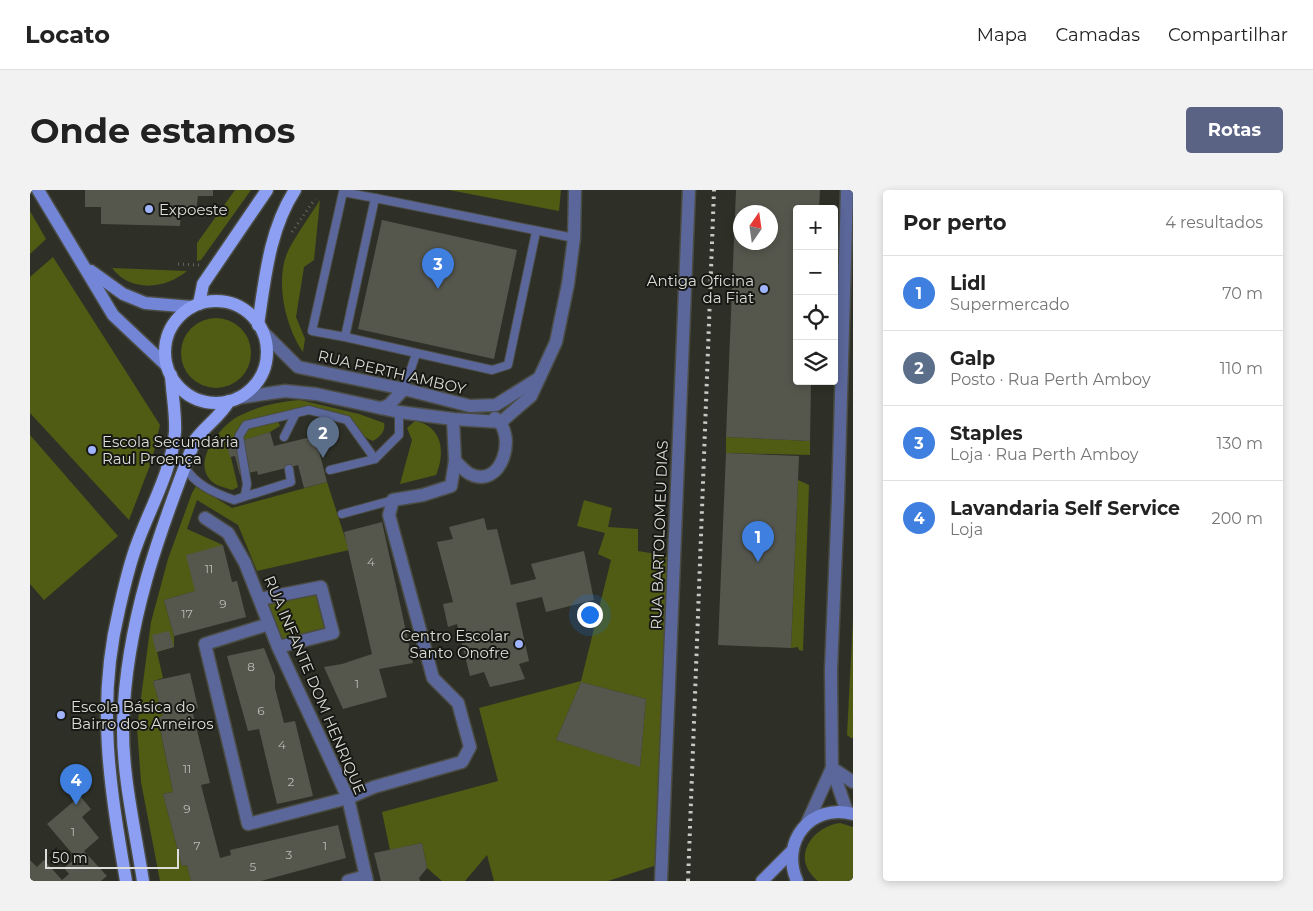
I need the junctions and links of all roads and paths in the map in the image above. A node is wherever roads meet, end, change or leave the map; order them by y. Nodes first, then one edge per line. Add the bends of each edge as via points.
1 (38, 190) edge
2 (267, 190) edge
3 (295, 190) edge
4 (575, 190) edge
5 (689, 190) edge
6 (847, 190) edge
7 (375, 198) junction
8 (315, 200) dead end
9 (536, 232) junction
10 (289, 234) dead end
11 (574, 238) junction
12 (178, 264) dead end
13 (199, 265) dead end
14 (86, 268) junction
15 (196, 306) junction
16 (260, 328) junction
17 (345, 337) junction
18 (416, 354) junction
19 (169, 371) junction
20 (541, 377) junction
21 (404, 389) junction
22 (233, 399) junction
23 (479, 406) junction
24 (381, 408) junction
25 (399, 412) junction
26 (296, 413) junction
27 (453, 419) junction
28 (501, 422) junction
29 (284, 436) dead end
30 (375, 459) junction
31 (456, 461) junction
32 (185, 467) junction
33 (289, 469) dead end
34 (330, 470) dead end
35 (245, 495) junction
36 (393, 500) junction
37 (342, 514) dead end
38 (205, 518) dead end
39 (260, 600) junction
40 (269, 624) junction
41 (278, 647) junction
42 (832, 768) junction
43 (853, 782) edge
44 (348, 798) junction
45 (850, 813) edge
46 (807, 824) junction
47 (792, 851) junction
48 (367, 879) edge
49 (126, 881) edge
50 (143, 881) edge
51 (348, 881) edge
52 (661, 881) edge
53 (762, 881) edge
54 (797, 881) edge

1 - 14 main road
2 - 15 main road via 203,284
3 - 16 main road via 271,244
4 - 11 street
5 - 52 street, RUA BARTOLOMEU DIAS
6 - 42 street via 831,670
7 - 9 lane
7 - 17 lane
7 - 17 lane via 343,192 312,331
8 - 10 path via 297,228
9 - 11 lane
9 - 18 lane via 508,365 492,370
11 - 20 street via 556,342
12 - 13 path
14 - 15 main road via 123,294 145,303
14 - 19 main road via 113,315
15 - 16 main road via 216,301 232,304 247,312
15 - 19 main road via 171,328 165,346
16 - 21 street, RUA PERTH AMBOY via 298,367
16 - 22 main road via 266,350 263,369 253,386
17 - 18 lane
18 - 21 lane
19 - 22 main road via 183,391 200,400 220,402
19 - 49 main road via 175,432 170,456 136,546 110,653 105,722 109,781
20 - 23 street, RUA PERTH AMBOY via 496,405
20 - 28 street via 531,396
21 - 23 street, RUA PERTH AMBOY
21 - 24 street via 389,405
22 - 24 street via 285,391
22 - 32 main road via 202,430
23 - 28 street
24 - 25 street
25 - 27 street
25 - 30 lane via 399,435
26 - 29 lane
26 - 30 lane via 309,410 346,420
26 - 35 lane via 246,425 239,436 247,484
27 - 28 street
27 - 31 street
28 - 31 street via 505,431 504,458 499,467 490,474 479,476 469,474
30 - 34 lane
31 - 36 street via 451,486
32 - 35 lane via 190,477 220,495 234,500
32 - 50 main road via 152,553 128,656 124,743
33 - 35 lane via 291,482
36 - 37 lane
36 - 44 street via 390,515 433,678 458,702 470,747 462,762
38 - 39 street, RUA INFANTE DOM HENRIQUE via 228,533 237,546
39 - 40 street, RUA INFANTE DOM HENRIQUE
39 - 41 street via 321,587 333,633
40 - 41 street, RUA INFANTE DOM HENRIQUE
40 - 44 street via 205,644 248,824
41 - 44 street, RUA INFANTE DOM HENRIQUE
42 - 43 street
42 - 45 street
42 - 46 street
44 - 48 street, RUA INFANTE DOM HENRIQUE
45 - 46 main road via 830,812
46 - 47 main road
47 - 53 main road
47 - 54 main road via 791,862
48 - 51 street

